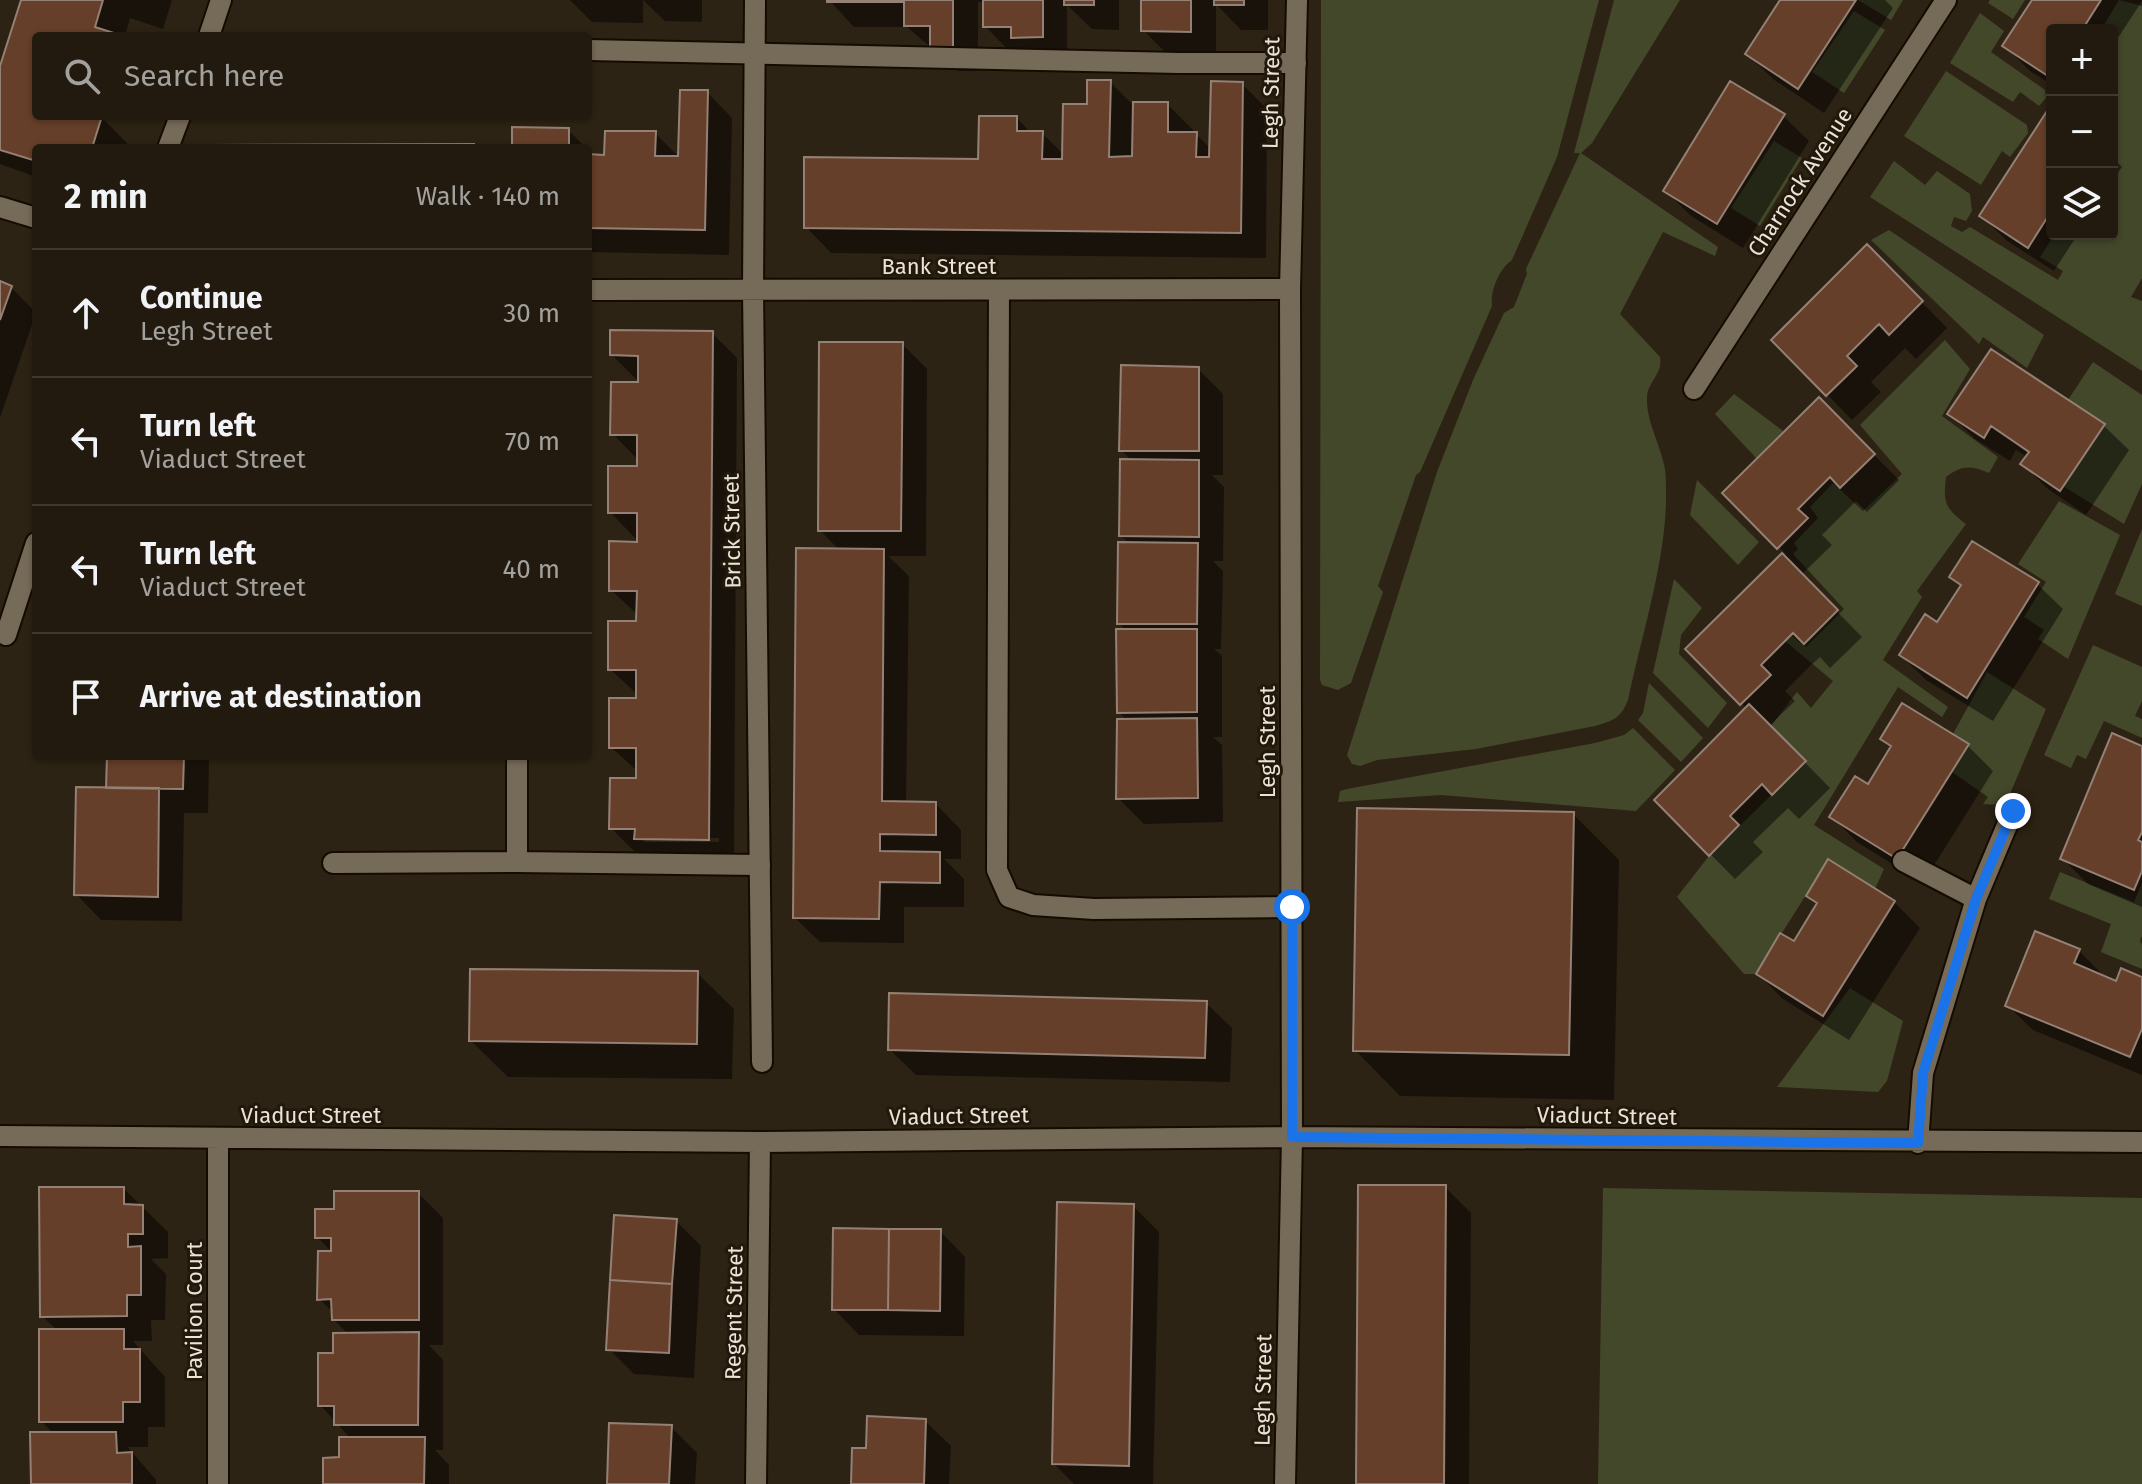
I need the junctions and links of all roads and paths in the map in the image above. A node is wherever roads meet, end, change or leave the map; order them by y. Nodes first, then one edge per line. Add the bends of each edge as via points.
1 (221, 0) edge
2 (755, 0) edge
3 (1297, 0) edge
4 (1946, 0) edge
5 (210, 32) edge
6 (592, 50) edge
7 (755, 55) junction
8 (1296, 63) junction
9 (178, 120) edge
10 (170, 144) edge
11 (0, 207) edge
12 (32, 217) edge
13 (1290, 289) junction
14 (592, 290) edge
15 (753, 290) junction
16 (999, 290) junction
17 (1694, 389) dead end
18 (32, 555) edge
19 (6, 635) dead end
20 (517, 760) edge
21 (2013, 811) dead end
22 (1903, 861) dead end
23 (517, 862) junction
24 (333, 863) dead end
25 (760, 865) junction
26 (1976, 899) junction
27 (1292, 907) junction
28 (762, 1062) dead end
29 (0, 1136) edge
30 (1292, 1137) junction
31 (218, 1139) junction
32 (760, 1142) junction
33 (2142, 1142) edge
34 (1918, 1143) junction
35 (218, 1484) edge
36 (756, 1484) edge
37 (1285, 1484) edge

1 - 5 street
2 - 7 street, Brick Street
3 - 8 street, Legh Street
4 - 17 street, Charnock Avenue
6 - 7 street
7 - 8 street
7 - 15 street, Brick Street
8 - 13 street, Legh Street
9 - 10 street
11 - 12 street
13 - 16 street, Bank Street
13 - 27 street, Legh Street
14 - 15 street, Bank Street
15 - 16 street, Bank Street
15 - 25 street, Brick Street
16 - 27 street via 997,870 1009,897 1033,905 1094,909
18 - 19 street
20 - 23 street
21 - 26 street
22 - 26 street
23 - 24 street
23 - 25 street
25 - 28 street, Brick Street
26 - 34 street via 1923,1073
27 - 30 street, Legh Street
29 - 31 street, Viaduct Street
30 - 32 street, Viaduct Street
30 - 34 street, Viaduct Street
30 - 37 street, Legh Street
31 - 32 street, Viaduct Street
31 - 35 street, Pavilion Court
32 - 36 street, Regent Street
33 - 34 street, Viaduct Street

